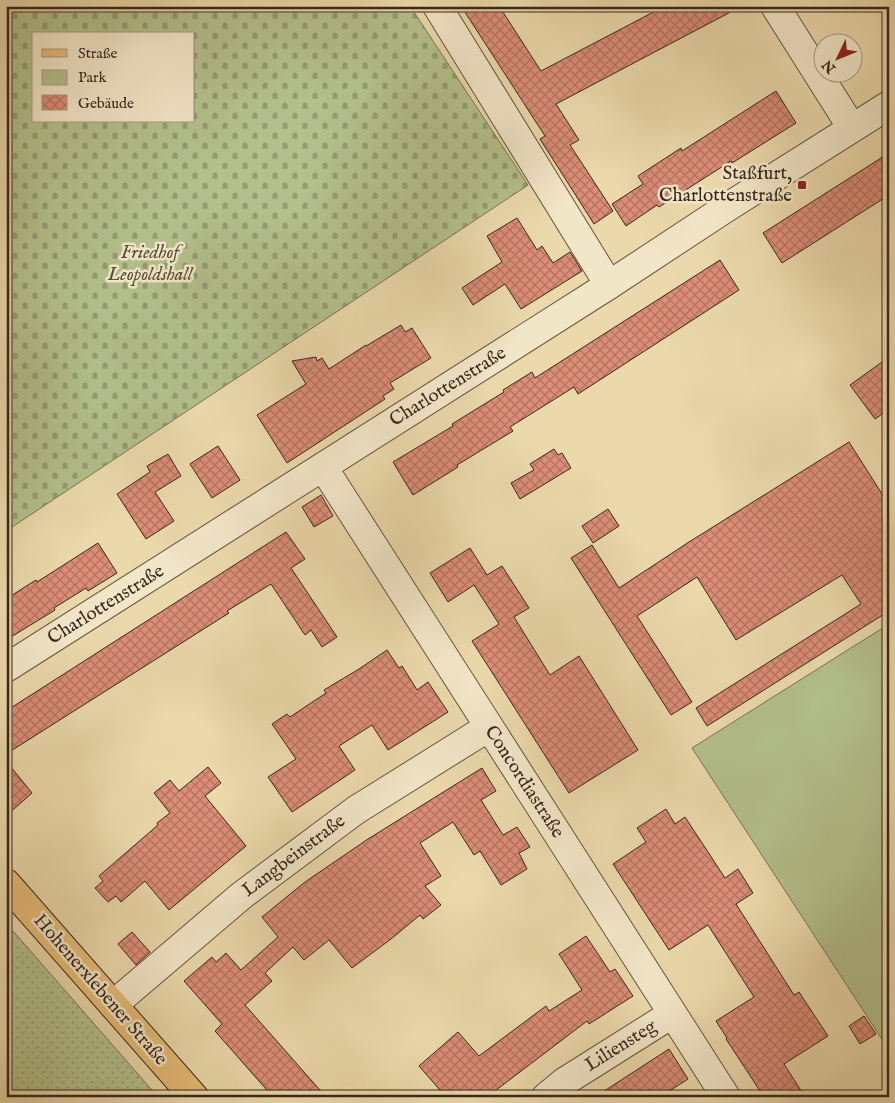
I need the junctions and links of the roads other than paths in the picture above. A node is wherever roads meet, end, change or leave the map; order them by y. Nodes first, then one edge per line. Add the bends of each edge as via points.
1 (437, 6) edge
2 (774, 6) edge
3 (889, 105) edge
4 (852, 128) junction
5 (609, 285) junction
6 (323, 466) junction
7 (6, 668) edge
8 (489, 727) junction
9 (6, 884) edge
10 (113, 1005) junction
11 (672, 1014) junction
12 (194, 1097) edge
13 (546, 1097) edge
14 (726, 1097) edge

1 - 5 street
2 - 4 street
3 - 4 street, Charlottenstraße
4 - 5 street, Charlottenstraße
5 - 6 street, Charlottenstraße
6 - 7 street, Charlottenstraße
6 - 8 street, Concordiastraße
8 - 10 street, Langbeinstraße via 356,810 241,896
8 - 11 street, Concordiastraße
9 - 10 main road, Hohenerxlebener Straße
10 - 12 main road, Hohenerxlebener Straße
11 - 13 street, Liliensteg via 564,1082
11 - 14 street, Concordiastraße

